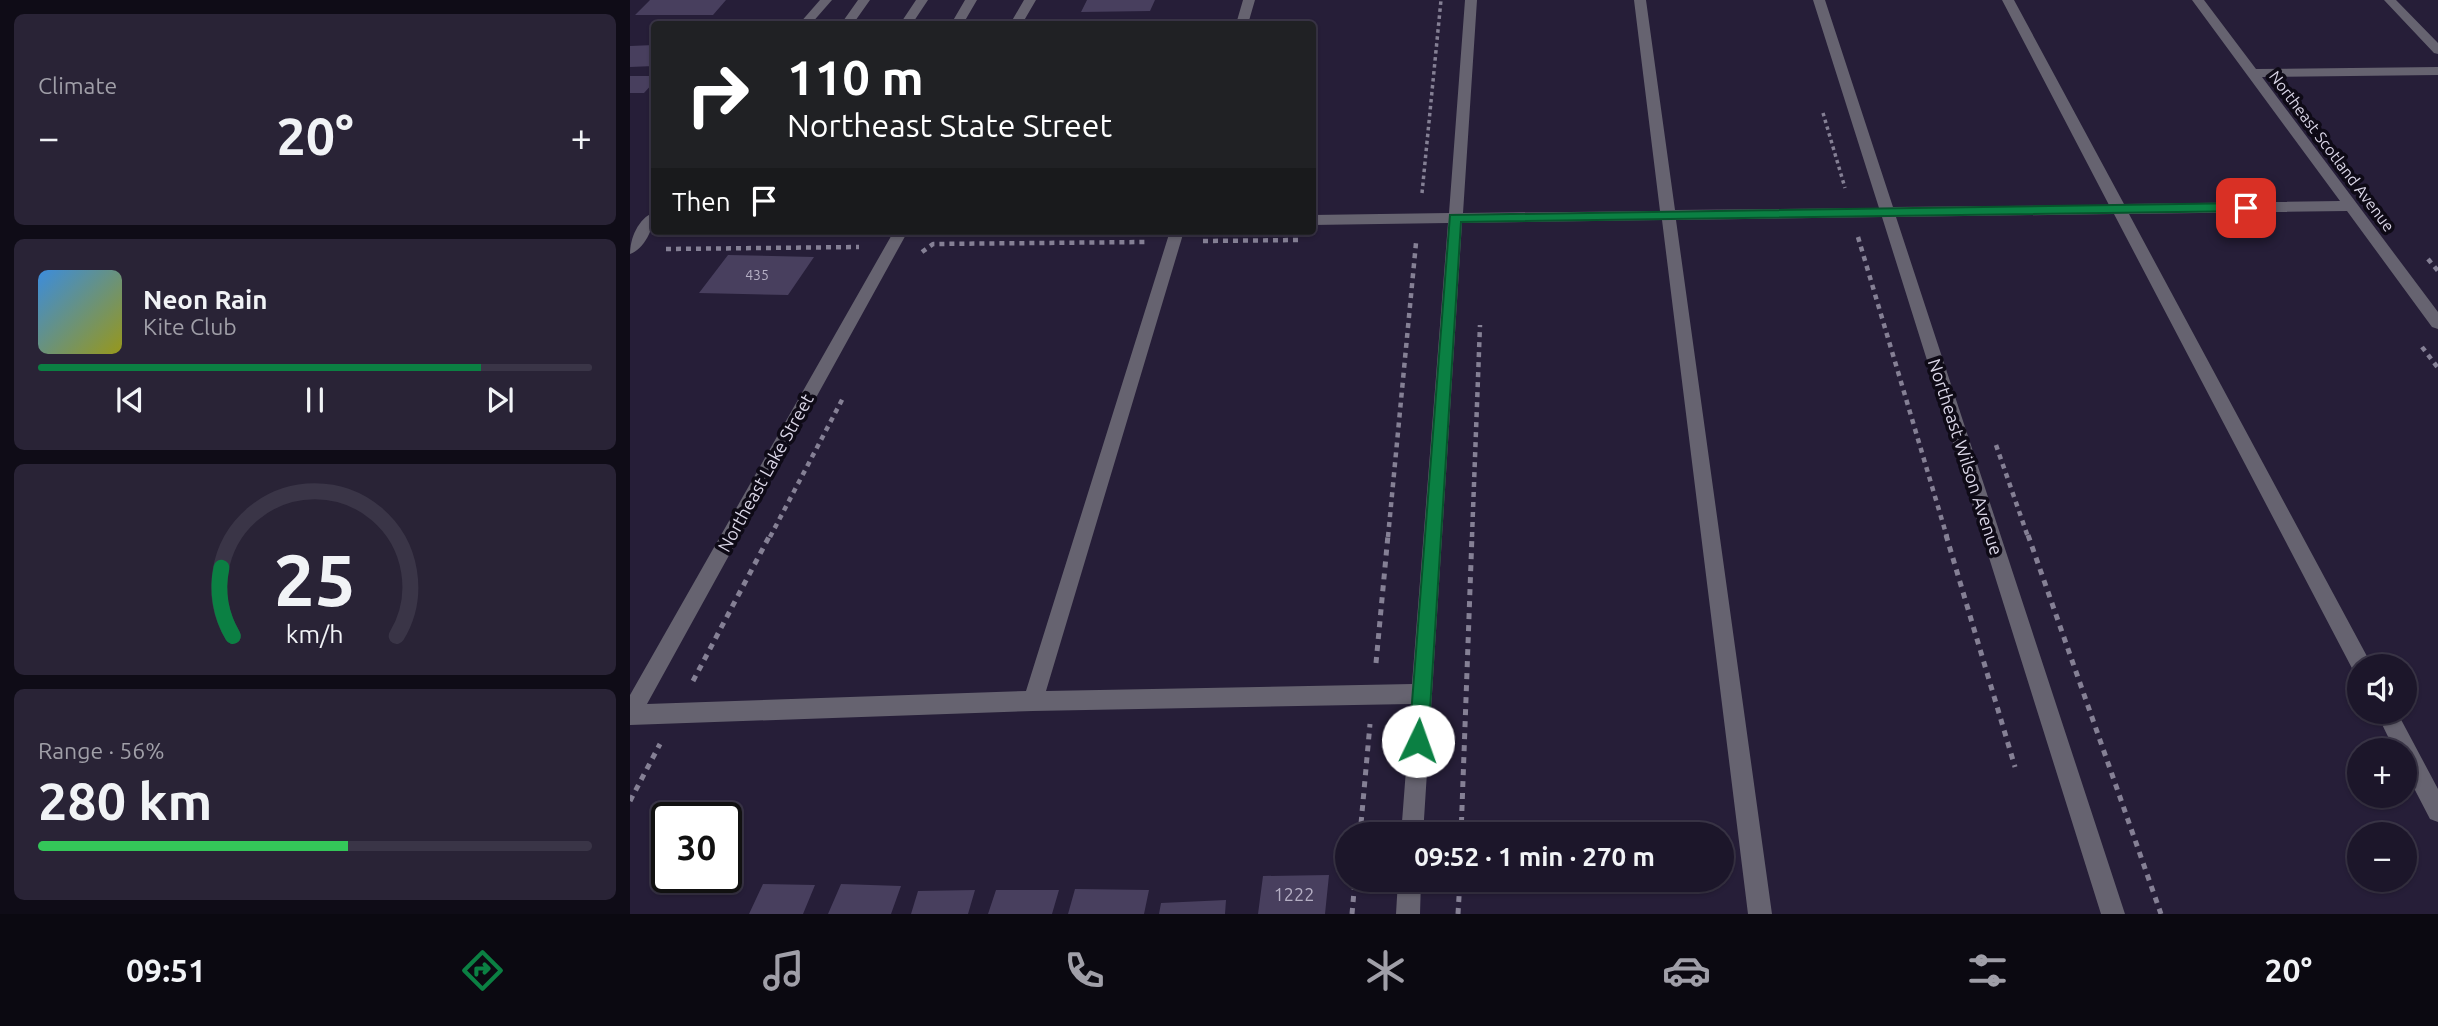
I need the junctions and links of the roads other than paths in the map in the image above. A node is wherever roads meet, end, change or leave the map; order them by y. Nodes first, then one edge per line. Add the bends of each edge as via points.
1 (826, 0) edge
2 (864, 0) edge
3 (922, 0) edge
4 (971, 0) edge
5 (1030, 0) edge
6 (1249, 0) edge
7 (1471, 0) edge
8 (1640, 0) edge
9 (1819, 0) edge
10 (2008, 0) edge
11 (2198, 0) edge
12 (2390, 0) edge
13 (808, 21) edge
14 (849, 21) edge
15 (908, 21) edge
16 (959, 21) edge
17 (1018, 21) edge
18 (1243, 21) edge
19 (2438, 50) edge
20 (2438, 71) edge
21 (2253, 73) junction
22 (2351, 206) junction
23 (2120, 209) junction
24 (1886, 212) junction
25 (1669, 215) junction
26 (1455, 218) junction
27 (1316, 220) edge
28 (646, 226) edge
29 (899, 235) edge
30 (1175, 236) edge
31 (630, 249) edge
32 (2438, 323) edge
33 (2355, 654) edge
34 (1421, 694) junction
35 (1033, 701) junction
36 (630, 715) edge
37 (2392, 724) edge
38 (2438, 811) edge
39 (1413, 822) edge
40 (1409, 892) edge
41 (1408, 914) edge
42 (1760, 914) edge
43 (2113, 914) edge

1 - 13 street
2 - 14 street
3 - 15 street
4 - 16 street
5 - 17 street
6 - 18 street
7 - 26 street
8 - 25 street
9 - 24 street, Northeast Wilson Avenue
10 - 23 street
11 - 21 street, Northeast Scotland Avenue
12 - 19 street
20 - 21 street
21 - 22 street, Northeast Scotland Avenue
22 - 23 street
22 - 32 street, Northeast Scotland Avenue
23 - 24 street
23 - 33 street
24 - 25 street
24 - 43 street, Northeast Wilson Avenue
25 - 26 street
25 - 42 street
26 - 27 street
26 - 34 street
28 - 31 street
29 - 36 street, Northeast Lake Street
30 - 35 street
34 - 35 street
34 - 39 street
35 - 36 street
37 - 38 street
40 - 41 street

